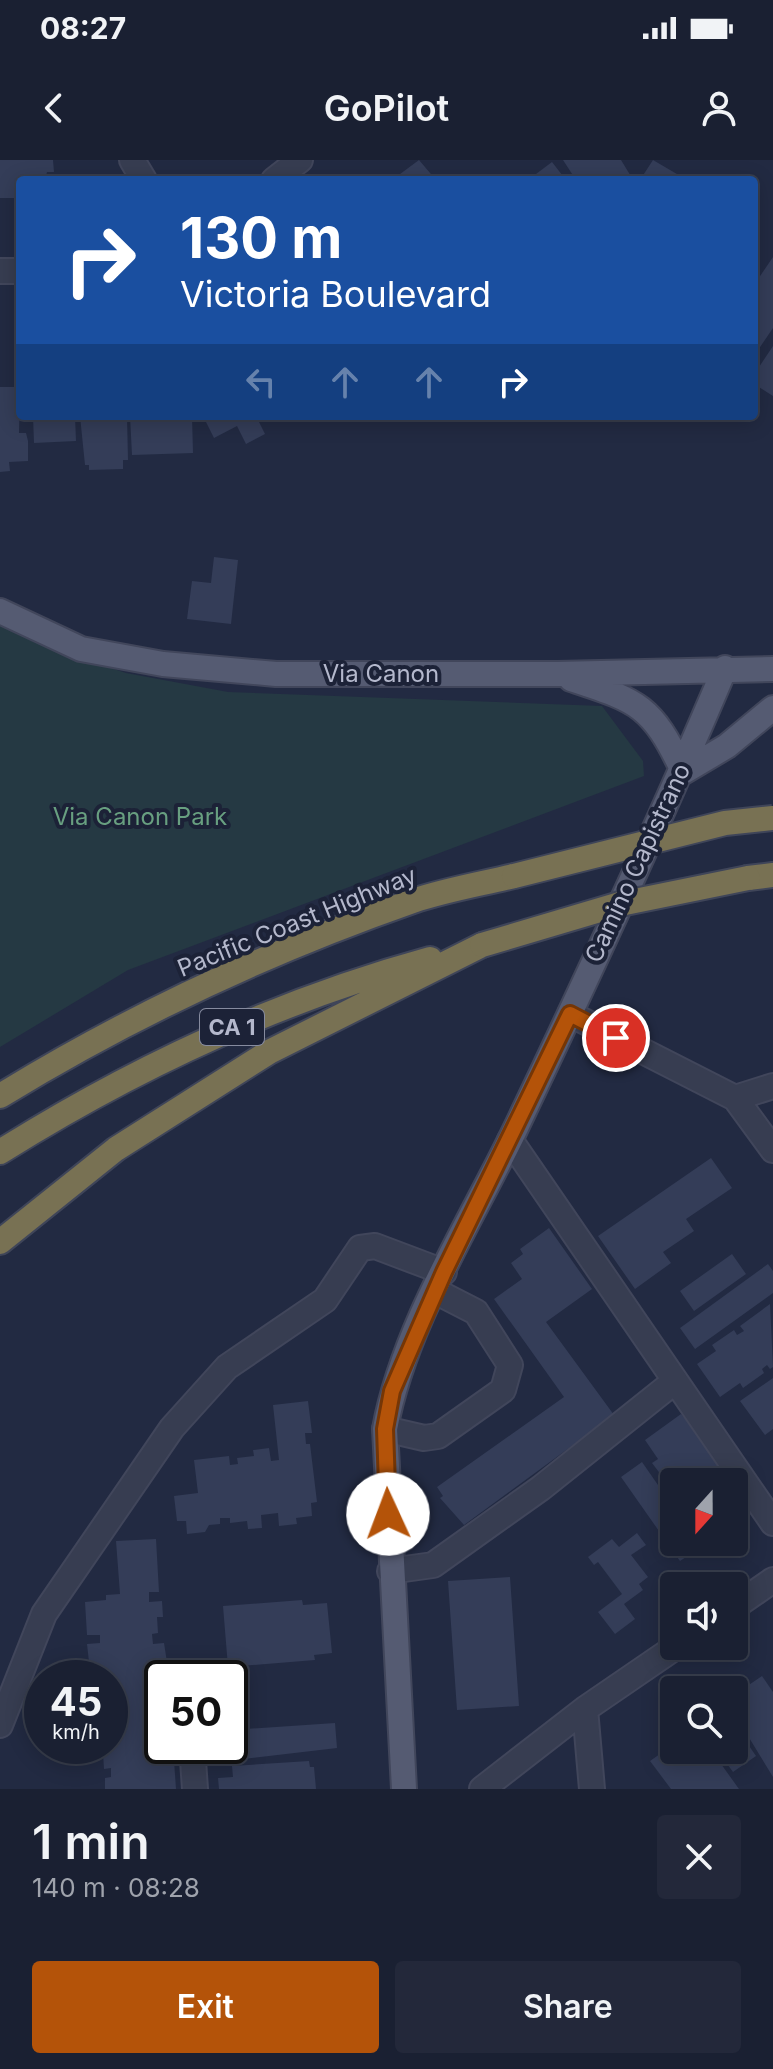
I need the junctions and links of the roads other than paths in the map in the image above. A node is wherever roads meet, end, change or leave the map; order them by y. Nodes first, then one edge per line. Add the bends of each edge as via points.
1 (300, 160) edge
2 (279, 176) edge
3 (0, 611) edge
4 (725, 668) junction
5 (773, 669) edge
6 (557, 674) junction
7 (773, 708) edge
8 (681, 771) junction
9 (773, 818) edge
10 (773, 875) edge
11 (482, 945) junction
12 (570, 1014) junction
13 (773, 1086) edge
14 (0, 1096) edge
15 (735, 1098) junction
16 (510, 1140) junction
17 (773, 1150) edge
18 (0, 1152) edge
19 (0, 1242) edge
20 (440, 1282) junction
21 (675, 1381) junction
22 (385, 1429) junction
23 (773, 1523) edge
24 (390, 1571) junction
25 (773, 1580) edge
26 (748, 1597) edge
27 (660, 1658) edge
28 (585, 1709) junction
29 (0, 1725) edge
30 (193, 1764) edge
31 (195, 1789) edge
32 (404, 1789) edge
33 (482, 1789) edge
34 (592, 1789) edge

1 - 2 street
3 - 6 main road, Via Canon via 81,649 163,664 276,674
4 - 5 main road, Via Canon
4 - 6 main road, Via Canon
4 - 8 main road, Camino Capistrano
6 - 8 main road via 632,700 664,732
7 - 8 main road via 727,746
8 - 12 main road, Camino Capistrano
9 - 14 highway, Pacific Coast Highway / CA 1, bridge via 725,823 415,900 264,960
10 - 11 highway, CA 1, bridge via 620,904
11 - 18 highway, CA 1 via 360,978 237,1025 72,1107
11 - 19 highway via 269,1052 116,1149
12 - 15 street
12 - 16 main road, Camino Capistrano
13 - 15 street
15 - 17 street
16 - 20 main road, Camino Capistrano
16 - 21 street
20 - 22 main road, Camino Capistrano via 392,1391
20 - 22 street via 476,1312 510,1365 509,1378 503,1390 438,1436
20 - 29 street via 375,1246 360,1248 325,1300 227,1367 172,1428 44,1614
21 - 23 street
21 - 24 street via 541,1488 433,1565
22 - 24 main road, Camino Capistrano
24 - 32 main road, Camino Capistrano
25 - 26 street
27 - 28 street
28 - 33 street
28 - 34 street
30 - 31 street

